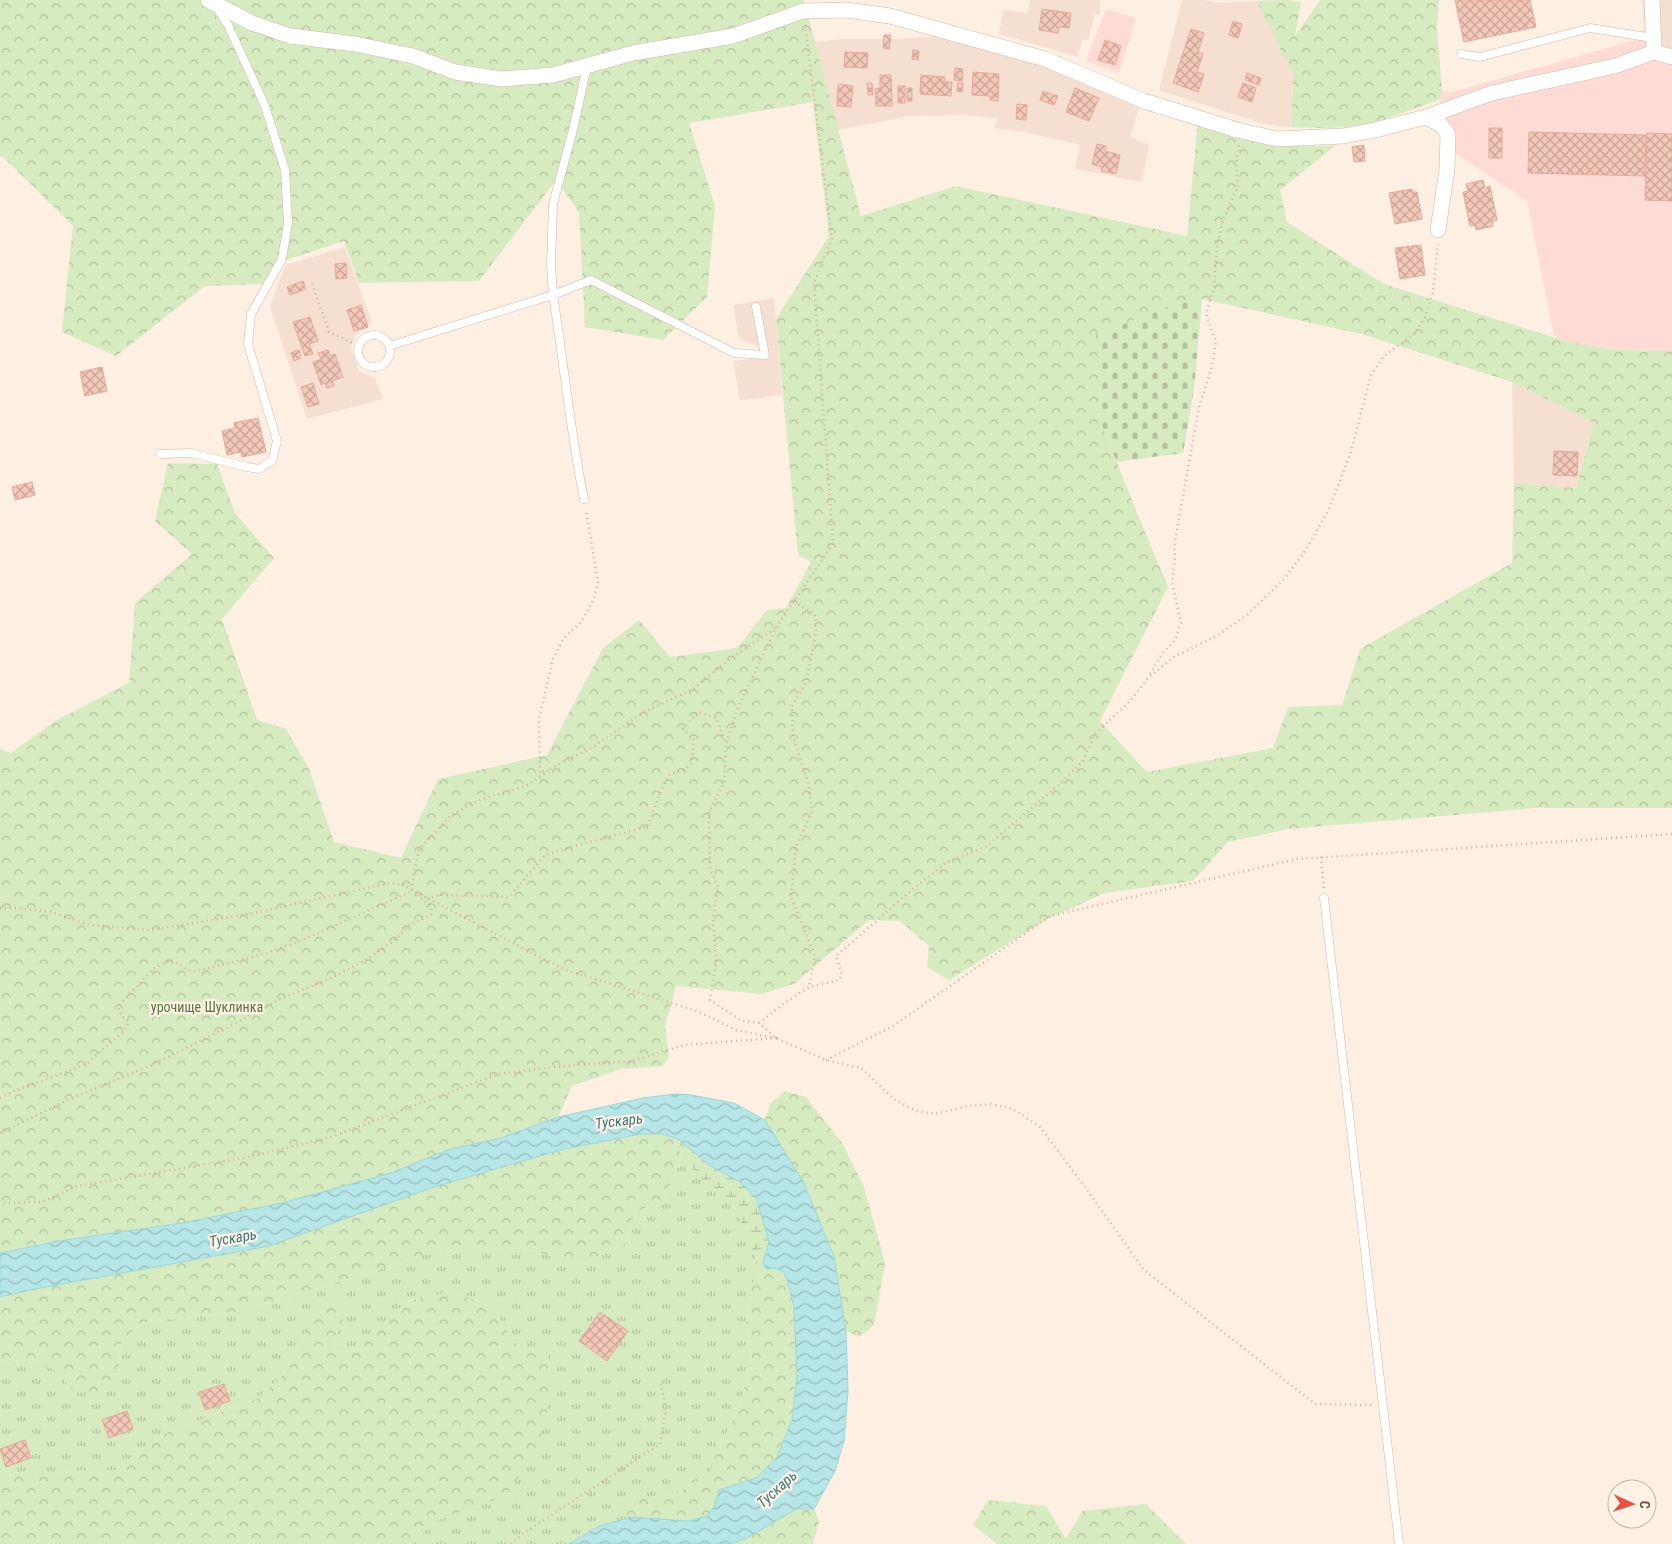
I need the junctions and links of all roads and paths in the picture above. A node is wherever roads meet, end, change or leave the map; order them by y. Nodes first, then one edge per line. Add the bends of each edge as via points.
1 (1652, 0) edge
2 (210, 1) edge
3 (810, 8) junction
4 (1654, 45) junction
5 (1461, 54) dead end
6 (1672, 57) edge
7 (587, 66) junction
8 (1426, 117) junction
9 (1236, 130) junction
10 (1438, 230) joint
11 (312, 284) dead end
12 (553, 295) junction
13 (756, 307) dead end
14 (359, 346) junction
15 (389, 346) junction
16 (160, 454) dead end
17 (584, 499) joint
18 (794, 602) junction
19 (777, 626) junction
20 (1148, 678) junction
21 (726, 744) junction
22 (551, 769) junction
23 (1672, 834) edge
24 (1321, 857) junction
25 (412, 890) junction
26 (427, 898) junction
27 (1324, 898) joint
28 (0, 908) edge
29 (809, 987) junction
30 (759, 1023) junction
31 (776, 1038) junction
32 (826, 1060) junction
33 (0, 1098) edge
34 (0, 1133) edge
35 (0, 1203) edge
36 (660, 1380) dead end
37 (1383, 1405) junction
38 (511, 1544) edge
39 (1399, 1544) edge

1 - 4 street
2 - 7 street via 290,36 355,44 413,56 455,72 502,79 553,75
2 - 16 lane via 228,25 265,106 285,170 288,223 282,259 251,314 248,344 277,441 272,461 259,469 191,453
3 - 7 street via 733,36 633,53
3 - 9 street via 890,16 1045,59 1144,101
3 - 18 path via 832,239 814,282 833,544
4 - 5 lane via 1590,28 1480,57
4 - 6 street
4 - 8 street via 1615,66 1492,93
7 - 12 lane via 553,204
8 - 9 street via 1333,137 1277,139
8 - 10 street via 1440,124 1448,134 1447,169
9 - 20 path via 1239,142 1238,186 1223,220 1214,287 1206,314 1216,342 1199,407 1174,546 1172,582 1181,623 1175,640
10 - 20 path via 1433,292 1425,318 1414,334 1384,356 1371,375 1350,455 1328,511 1305,551 1284,579 1247,615 1218,635 1174,657
11 - 14 path via 329,332
12 - 13 lane via 591,280 734,353 765,355
12 - 15 lane
12 - 17 lane
14 - 15 lane via 371,336 383,338
14 - 15 lane via 361,360 372,367 386,362
17 - 22 path via 598,582 594,598 580,624 564,638 553,659 539,719 540,773
18 - 19 path
18 - 29 path via 814,614 816,633 806,683 792,706 793,737 808,782 812,811 796,847 791,896 815,956
19 - 21 path via 739,706
19 - 22 path via 693,689 644,712 593,747
20 - 29 path via 1130,701 1095,734 1083,761 1062,782 987,846 947,862 836,956 842,975 839,980
21 - 26 path via 716,718 698,712 683,729 694,740 692,763 684,770 670,774 665,781 647,827 545,855 509,897 440,894
21 - 30 path via 724,784 709,812 710,870 718,887 713,919 716,961 710,1000 742,1021
22 - 25 path via 526,786 482,799 450,815 420,850
23 - 24 path
24 - 27 path
24 - 32 path via 1297,859 1050,916 893,1026
25 - 26 path
25 - 28 path via 405,885 390,883 256,912 150,930 90,925 51,912
25 - 33 path via 264,954 193,972 171,960 154,968 118,1007 129,1022 124,1031 85,1065
25 - 34 path via 431,907 431,915 411,924 366,960 280,999 152,1065 72,1098
26 - 31 path via 563,969 697,1011 736,1030
27 - 37 lane
29 - 30 path
30 - 31 path
31 - 32 path
31 - 35 path via 684,1045 632,1061 499,1074 328,1138 244,1158 77,1186 42,1202
32 - 37 path via 861,1068 895,1100 916,1111 934,1114 991,1104 1013,1109 1040,1127 1144,1270 1315,1404
36 - 38 path via 666,1410 660,1444
37 - 39 lane

